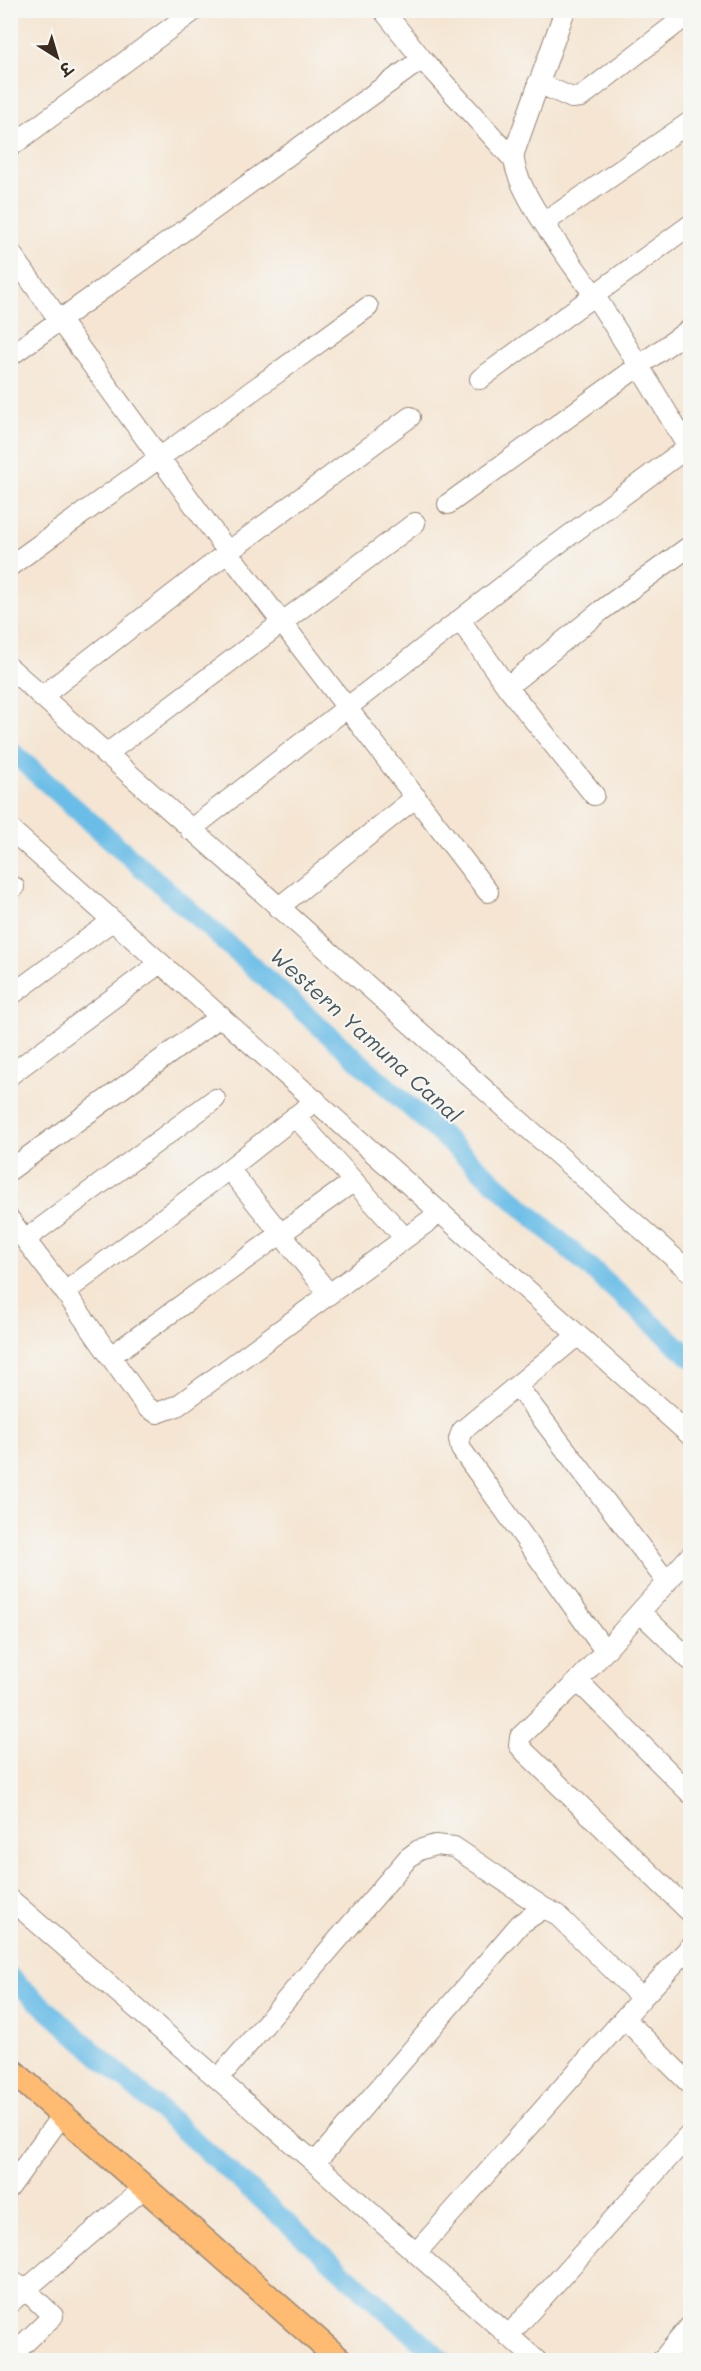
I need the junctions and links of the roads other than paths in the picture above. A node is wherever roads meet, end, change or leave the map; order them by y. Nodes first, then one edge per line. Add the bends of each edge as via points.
1 (195, 10) edge
2 (383, 10) edge
3 (565, 10) edge
4 (690, 13) edge
5 (422, 59) junction
6 (538, 83) junction
7 (690, 122) edge
8 (10, 147) edge
9 (513, 159) junction
10 (544, 223) junction
11 (690, 225) edge
12 (10, 252) edge
13 (595, 296) junction
14 (368, 307) dead end
15 (61, 319) junction
16 (690, 329) edge
17 (10, 356) edge
18 (638, 367) junction
19 (480, 379) dead end
20 (410, 417) dead end
21 (689, 449) edge
22 (158, 458) junction
23 (448, 504) dead end
24 (415, 523) dead end
25 (690, 546) edge
26 (228, 552) junction
27 (10, 566) edge
28 (281, 621) junction
29 (460, 621) junction
30 (10, 669) edge
31 (507, 687) junction
32 (41, 697) junction
33 (347, 707) junction
34 (105, 755) junction
35 (594, 795) dead end
36 (416, 797) junction
37 (10, 829) edge
38 (190, 830) junction
39 (488, 892) dead end
40 (278, 908) junction
41 (112, 921) junction
42 (160, 963) junction
43 (10, 996) edge
44 (220, 1016) junction
45 (10, 1075) edge
46 (215, 1099) dead end
47 (316, 1100) junction
48 (296, 1116) junction
49 (229, 1169) junction
50 (10, 1170) edge
51 (354, 1181) junction
52 (441, 1212) junction
53 (10, 1220) edge
54 (281, 1235) junction
55 (405, 1238) junction
56 (26, 1239) junction
57 (690, 1272) edge
58 (65, 1292) junction
59 (328, 1294) junction
60 (578, 1335) junction
61 (111, 1356) junction
62 (517, 1386) junction
63 (690, 1435) edge
64 (690, 1556) edge
65 (667, 1582) junction
66 (640, 1612) junction
67 (605, 1651) junction
68 (690, 1660) edge
69 (578, 1681) junction
70 (690, 1793) edge
71 (10, 1899) edge
72 (544, 1908) junction
73 (690, 1912) edge
74 (690, 1947) edge
75 (642, 1998) junction
76 (624, 2018) junction
77 (13, 2075) edge
78 (218, 2079) junction
79 (690, 2084) edge
80 (62, 2115) junction
81 (690, 2134) edge
82 (315, 2163) junction
83 (10, 2187) edge
84 (144, 2188) junction
85 (416, 2253) junction
86 (18, 2285) edge
87 (10, 2303) edge
88 (690, 2326) edge
89 (508, 2336) junction
90 (10, 2357) edge
91 (340, 2361) edge
92 (536, 2361) edge
93 (662, 2361) edge

1 - 8 street
2 - 5 street
3 - 6 street
4 - 6 street via 581,97 572,98
5 - 9 street
5 - 15 street
6 - 9 street
7 - 10 street
9 - 10 street
10 - 13 street
11 - 13 street
12 - 15 street
13 - 18 street
13 - 19 street
14 - 22 street
15 - 17 street
15 - 22 street
16 - 18 street
18 - 21 street
18 - 23 street
20 - 26 street
21 - 29 street
22 - 26 street
22 - 27 street
24 - 28 street
25 - 31 street via 602,610
26 - 28 street
26 - 32 street
28 - 33 street
28 - 34 street
29 - 31 street
29 - 33 street
30 - 32 street
31 - 35 street
32 - 34 street
33 - 36 street
33 - 38 street
34 - 38 street
36 - 39 street
36 - 40 street
37 - 41 street
38 - 40 street
40 - 57 street
41 - 42 street
41 - 43 street
42 - 44 street
42 - 45 street
44 - 47 street
44 - 50 street
46 - 56 street
47 - 48 street
47 - 52 street
48 - 49 street
48 - 51 street
49 - 54 street
49 - 58 street
51 - 54 street
51 - 55 street
52 - 55 street
52 - 60 street
53 - 56 street
54 - 59 street
54 - 61 street
55 - 59 street
56 - 58 street
58 - 61 street
59 - 61 street via 166,1411 157,1413 147,1407
60 - 62 street
60 - 63 street
62 - 65 street
62 - 67 street via 462,1431 460,1449
64 - 65 street
65 - 66 street
66 - 67 street
66 - 68 street
67 - 69 street
69 - 70 street
69 - 73 street via 526,1729 519,1745
71 - 78 street
72 - 75 street via 556,1914
72 - 78 street via 454,1847 435,1845 419,1850
72 - 82 street via 520,1924
74 - 75 street
75 - 76 street
76 - 79 street
76 - 85 street
77 - 80 main road
78 - 82 street
80 - 83 street
80 - 84 main road
81 - 89 street
82 - 85 street
84 - 86 street
84 - 91 main road
85 - 89 street
86 - 87 street
86 - 90 street via 53,2316
88 - 93 street
89 - 92 street

